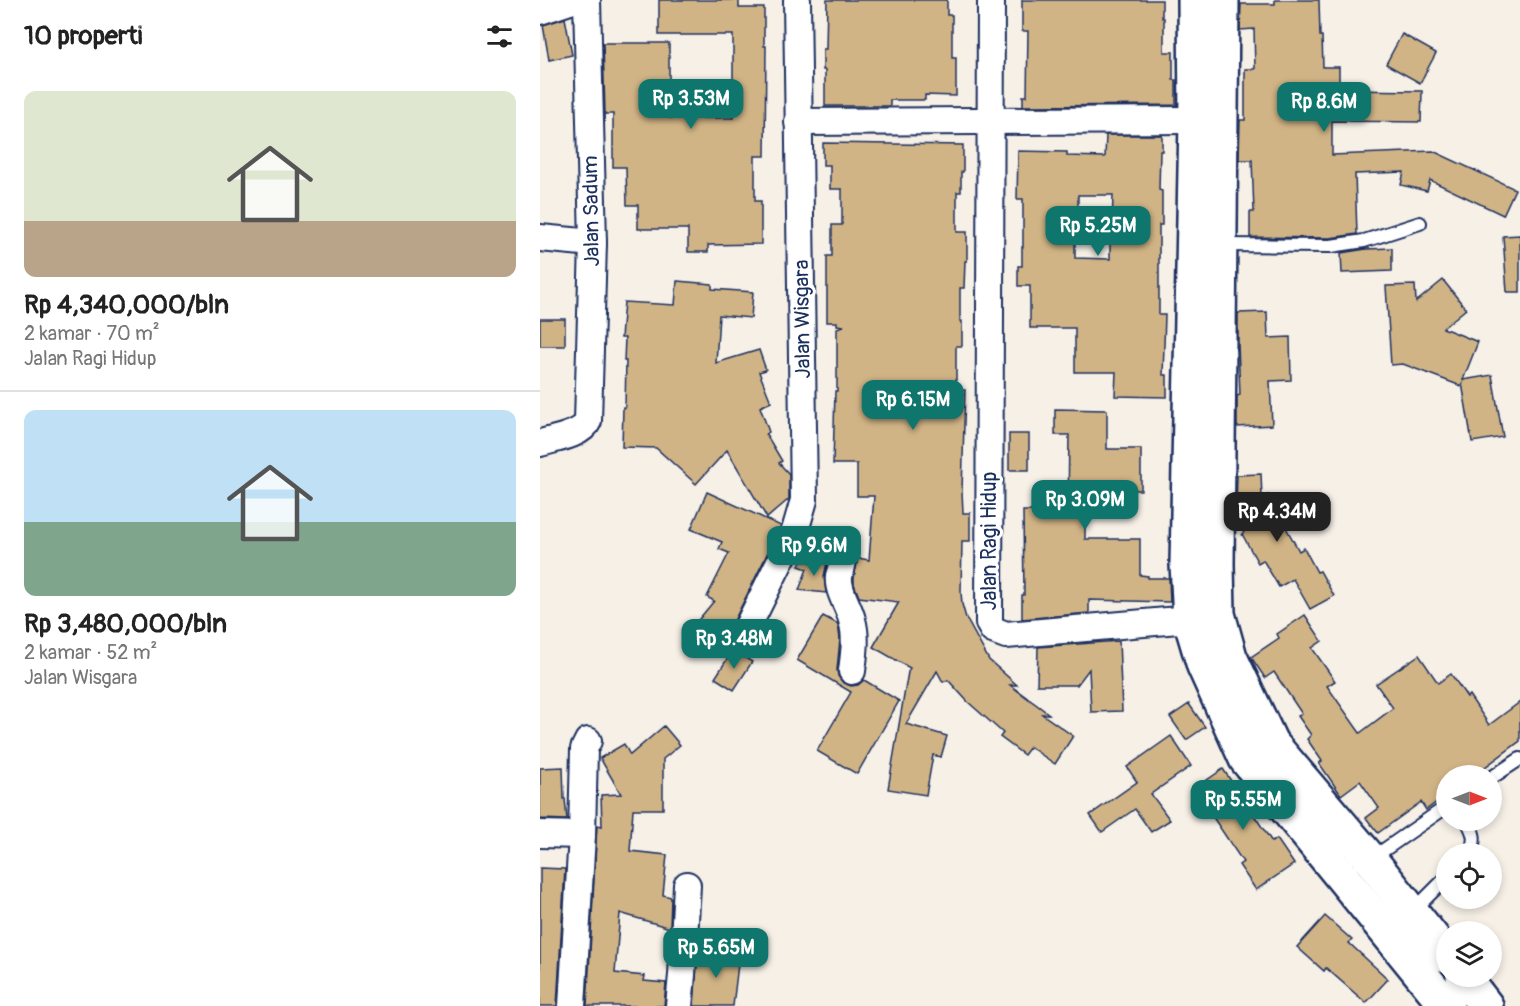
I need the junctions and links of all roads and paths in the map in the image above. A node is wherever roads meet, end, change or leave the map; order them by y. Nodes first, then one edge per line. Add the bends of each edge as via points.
1 (573, 0) edge
2 (587, 0) edge
3 (797, 0) edge
4 (990, 0) edge
5 (1195, 0) edge
6 (1222, 0) edge
7 (540, 11) edge
8 (1196, 120) junction
9 (798, 122) junction
10 (990, 122) junction
11 (1420, 223) dead end
12 (540, 238) edge
13 (593, 243) junction
14 (1220, 245) junction
15 (540, 443) edge
16 (795, 531) junction
17 (1190, 619) junction
18 (748, 626) dead end
19 (852, 671) dead end
20 (588, 741) dead end
21 (1520, 759) edge
22 (1502, 771) edge
23 (1436, 814) edge
24 (540, 834) edge
25 (582, 835) junction
26 (1370, 859) junction
27 (687, 885) dead end
28 (1436, 888) edge
29 (1412, 912) junction
30 (1436, 942) edge
31 (1471, 987) edge
32 (572, 1006) edge
33 (679, 1006) edge
34 (1447, 1006) edge
35 (1486, 1006) edge

1 - 7 street
2 - 13 street, Jalan Sadum
3 - 9 street, Jalan Wisgara
4 - 10 street, Jalan Ragi Hidup
5 - 8 highway
6 - 14 highway
8 - 10 street
8 - 17 highway via 1187,564
9 - 10 street
9 - 16 street, Jalan Wisgara via 804,500
10 - 17 street, Jalan Ragi Hidup via 989,623 993,630 1006,635
11 - 14 lane via 1364,241 1331,246
12 - 13 street
13 - 15 street, Jalan Sadum via 588,422 584,428
14 - 26 highway via 1218,614 1230,657 1271,742
16 - 18 street, Jalan Wisgara
16 - 19 street via 811,547 832,548 842,555 840,587 854,624 856,644
17 - 34 highway via 1204,666 1246,759
20 - 25 street via 584,749
21 - 22 lane
23 - 26 lane
24 - 25 street
25 - 32 street
26 - 29 highway
27 - 33 street
28 - 29 lane
29 - 30 highway
31 - 35 highway

